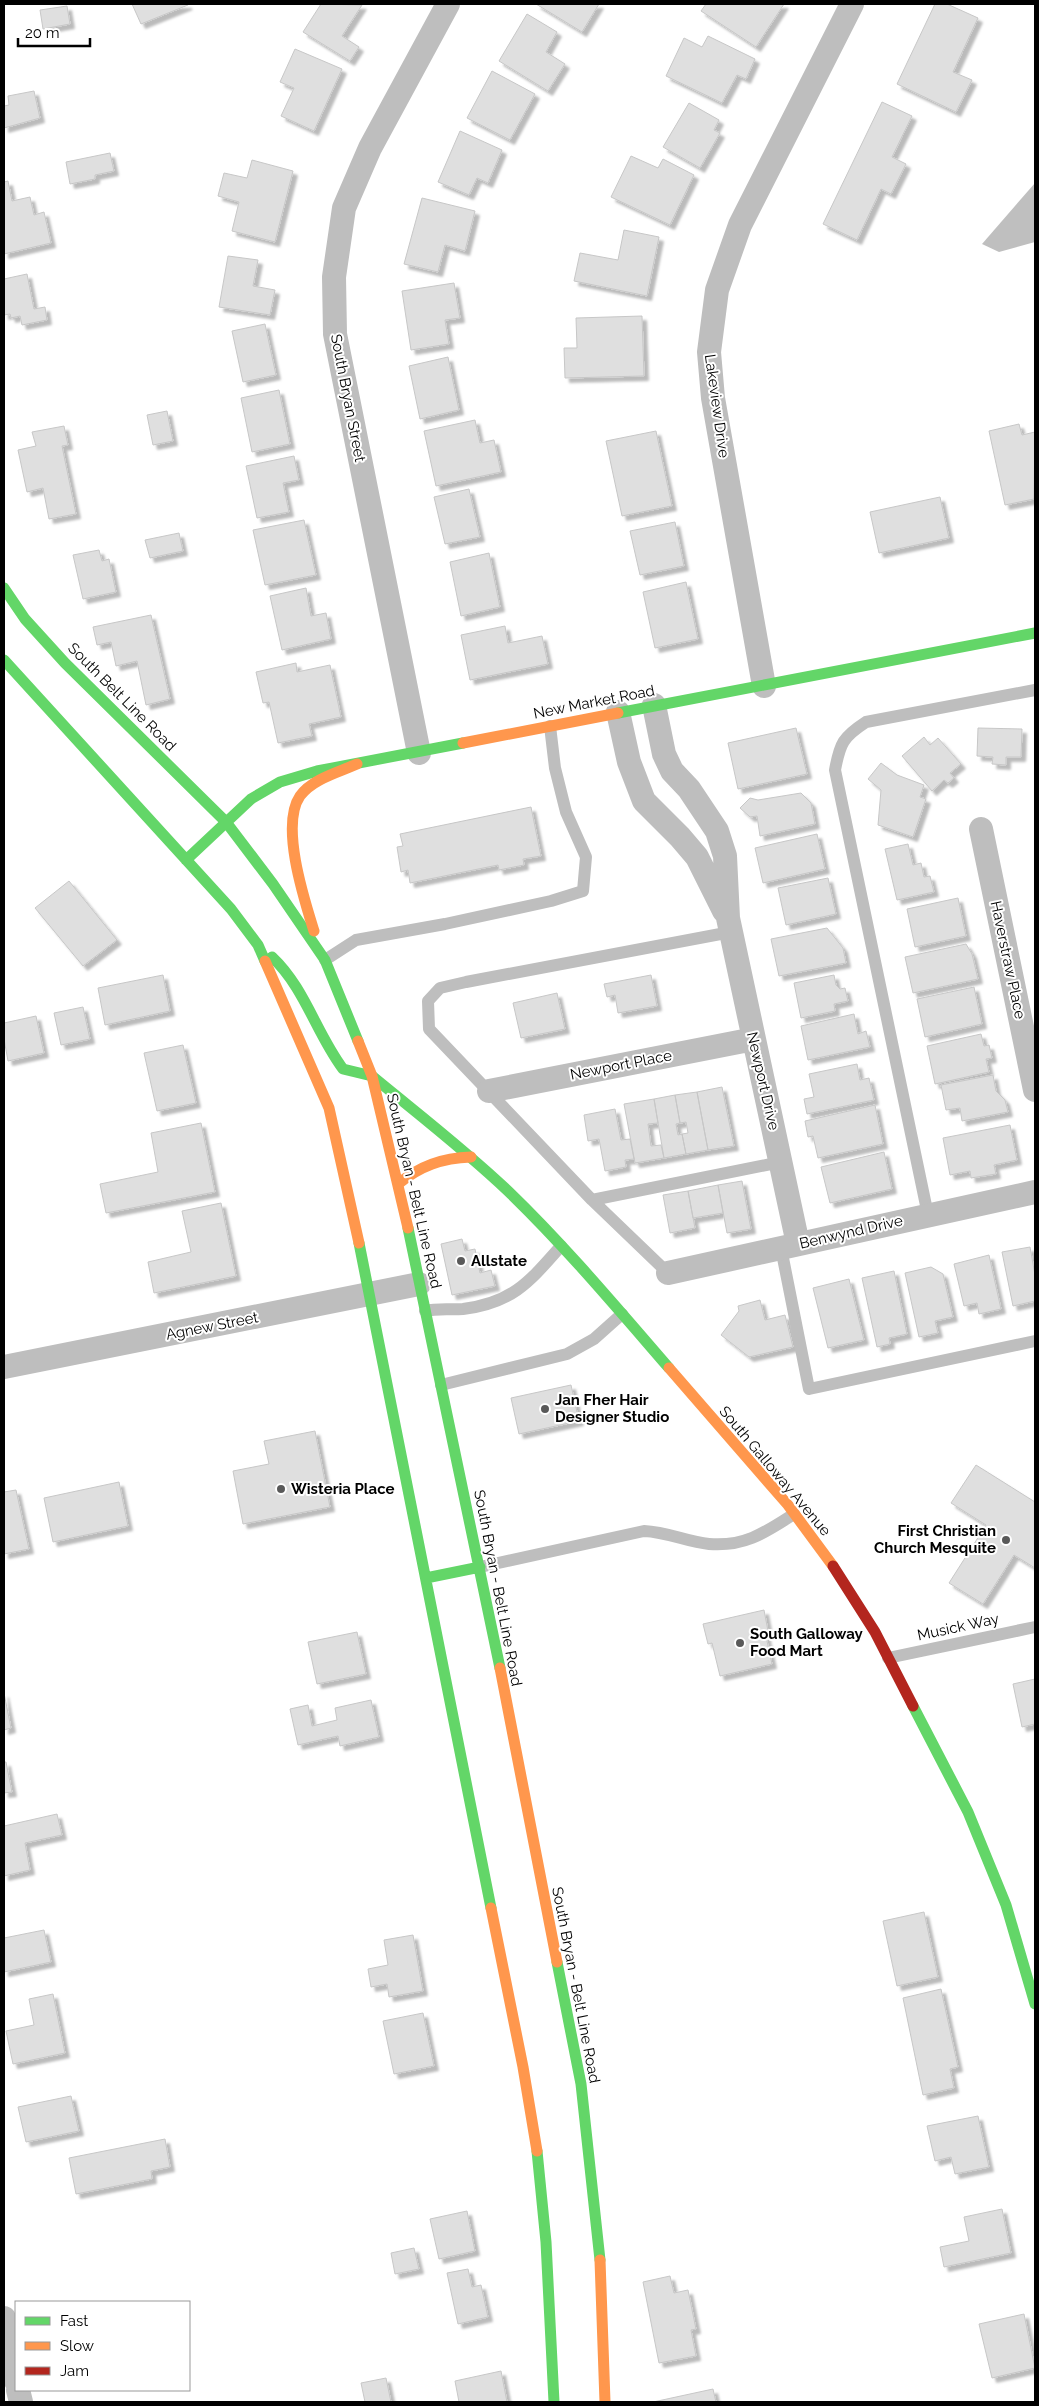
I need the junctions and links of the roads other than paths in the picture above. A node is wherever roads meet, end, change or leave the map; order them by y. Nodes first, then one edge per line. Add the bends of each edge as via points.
1 (448, 4) edge
2 (852, 4) edge
3 (4, 588) edge
4 (1035, 633) edge
5 (4, 660) edge
6 (764, 686) junction
7 (1035, 690) edge
8 (654, 705) junction
9 (618, 712) junction
10 (550, 726) junction
11 (418, 753) junction
12 (357, 764) junction
13 (226, 822) junction
14 (981, 829) dead end
15 (186, 860) junction
16 (729, 925) junction
17 (258, 944) junction
18 (324, 960) junction
19 (754, 1039) junction
20 (372, 1076) junction
21 (1035, 1090) edge
22 (489, 1092) junction
23 (471, 1157) junction
24 (781, 1162) junction
25 (398, 1184) junction
26 (1035, 1192) edge
27 (592, 1200) junction
28 (928, 1215) junction
29 (561, 1246) junction
30 (790, 1246) junction
31 (668, 1273) joint
32 (419, 1284) junction
33 (369, 1294) junction
34 (425, 1311) junction
35 (622, 1314) junction
36 (1035, 1341) edge
37 (4, 1367) edge
38 (441, 1385) junction
39 (794, 1514) junction
40 (480, 1567) junction
41 (426, 1578) junction
42 (1035, 1627) edge
43 (888, 1658) junction
44 (1035, 2004) edge
45 (4, 2318) edge
46 (15, 2376) edge
47 (554, 2402) edge
48 (605, 2402) edge

1 - 11 street, South Bryan Street via 370,148 344,208 334,277 335,334
2 - 6 street, Lakeview Drive via 740,225 717,290 710,344 713,398
3 - 13 main road, South Belt Line Road via 25,619 65,663
4 - 6 main road, New Market Road
5 - 15 main road
6 - 8 main road, New Market Road
7 - 28 lane via 866,722 848,734 839,747 835,770
8 - 9 main road, New Market Road
8 - 16 street, Newport Drive via 664,754 672,771 689,789 717,830 725,856
9 - 10 main road, New Market Road
9 - 16 street, Newport Drive via 629,762 644,801 697,857
10 - 11 main road, New Market Road
10 - 18 lane via 566,812 586,857 583,891 483,916 356,940
11 - 12 main road, New Market Road
12 - 13 main road, New Market Road via 316,771 280,782 251,799
12 - 18 main road via 309,787 299,797 293,815 299,869
13 - 15 main road, New Market Road
13 - 18 main road, South Bryan - Belt Line Road via 302,924
14 - 21 street, Haverstraw Place
15 - 17 main road
16 - 19 street, Newport Drive
16 - 22 lane via 440,988 428,1001 429,1029
17 - 20 main road via 285,968 303,995 326,1046 343,1069
17 - 33 main road via 330,1108
18 - 20 main road, South Bryan - Belt Line Road
19 - 22 street, Newport Place
19 - 24 street, Newport Drive
20 - 23 main road, South Galloway Avenue
20 - 25 main road, South Bryan - Belt Line Road
22 - 27 lane
23 - 25 main road via 436,1161 419,1168
23 - 29 main road, South Galloway Avenue
24 - 27 lane
24 - 30 street, Newport Drive
25 - 32 main road, South Bryan - Belt Line Road
26 - 28 street, Benwynd Drive
27 - 31 lane
28 - 30 street, Benwynd Drive
29 - 34 lane via 530,1280 502,1300 462,1309
29 - 35 main road, South Galloway Avenue
30 - 31 street, Benwynd Drive
30 - 36 lane via 809,1390
32 - 33 street, Agnew Street
32 - 34 main road, South Bryan - Belt Line Road
33 - 37 street, Agnew Street
33 - 41 main road
34 - 38 main road, South Bryan - Belt Line Road
35 - 38 lane via 594,1339 566,1354
35 - 39 main road, South Galloway Avenue
38 - 40 main road, South Bryan - Belt Line Road
39 - 40 lane via 757,1538 737,1543 708,1544 664,1532 644,1531
39 - 43 main road, South Galloway Avenue via 835,1569
40 - 41 main road
40 - 48 main road, South Bryan - Belt Line Road via 581,2084 600,2251
41 - 47 main road via 535,2137 544,2218
42 - 43 lane, Musick Way
43 - 44 main road, South Galloway Avenue via 968,1812 1006,1905
45 - 46 street

